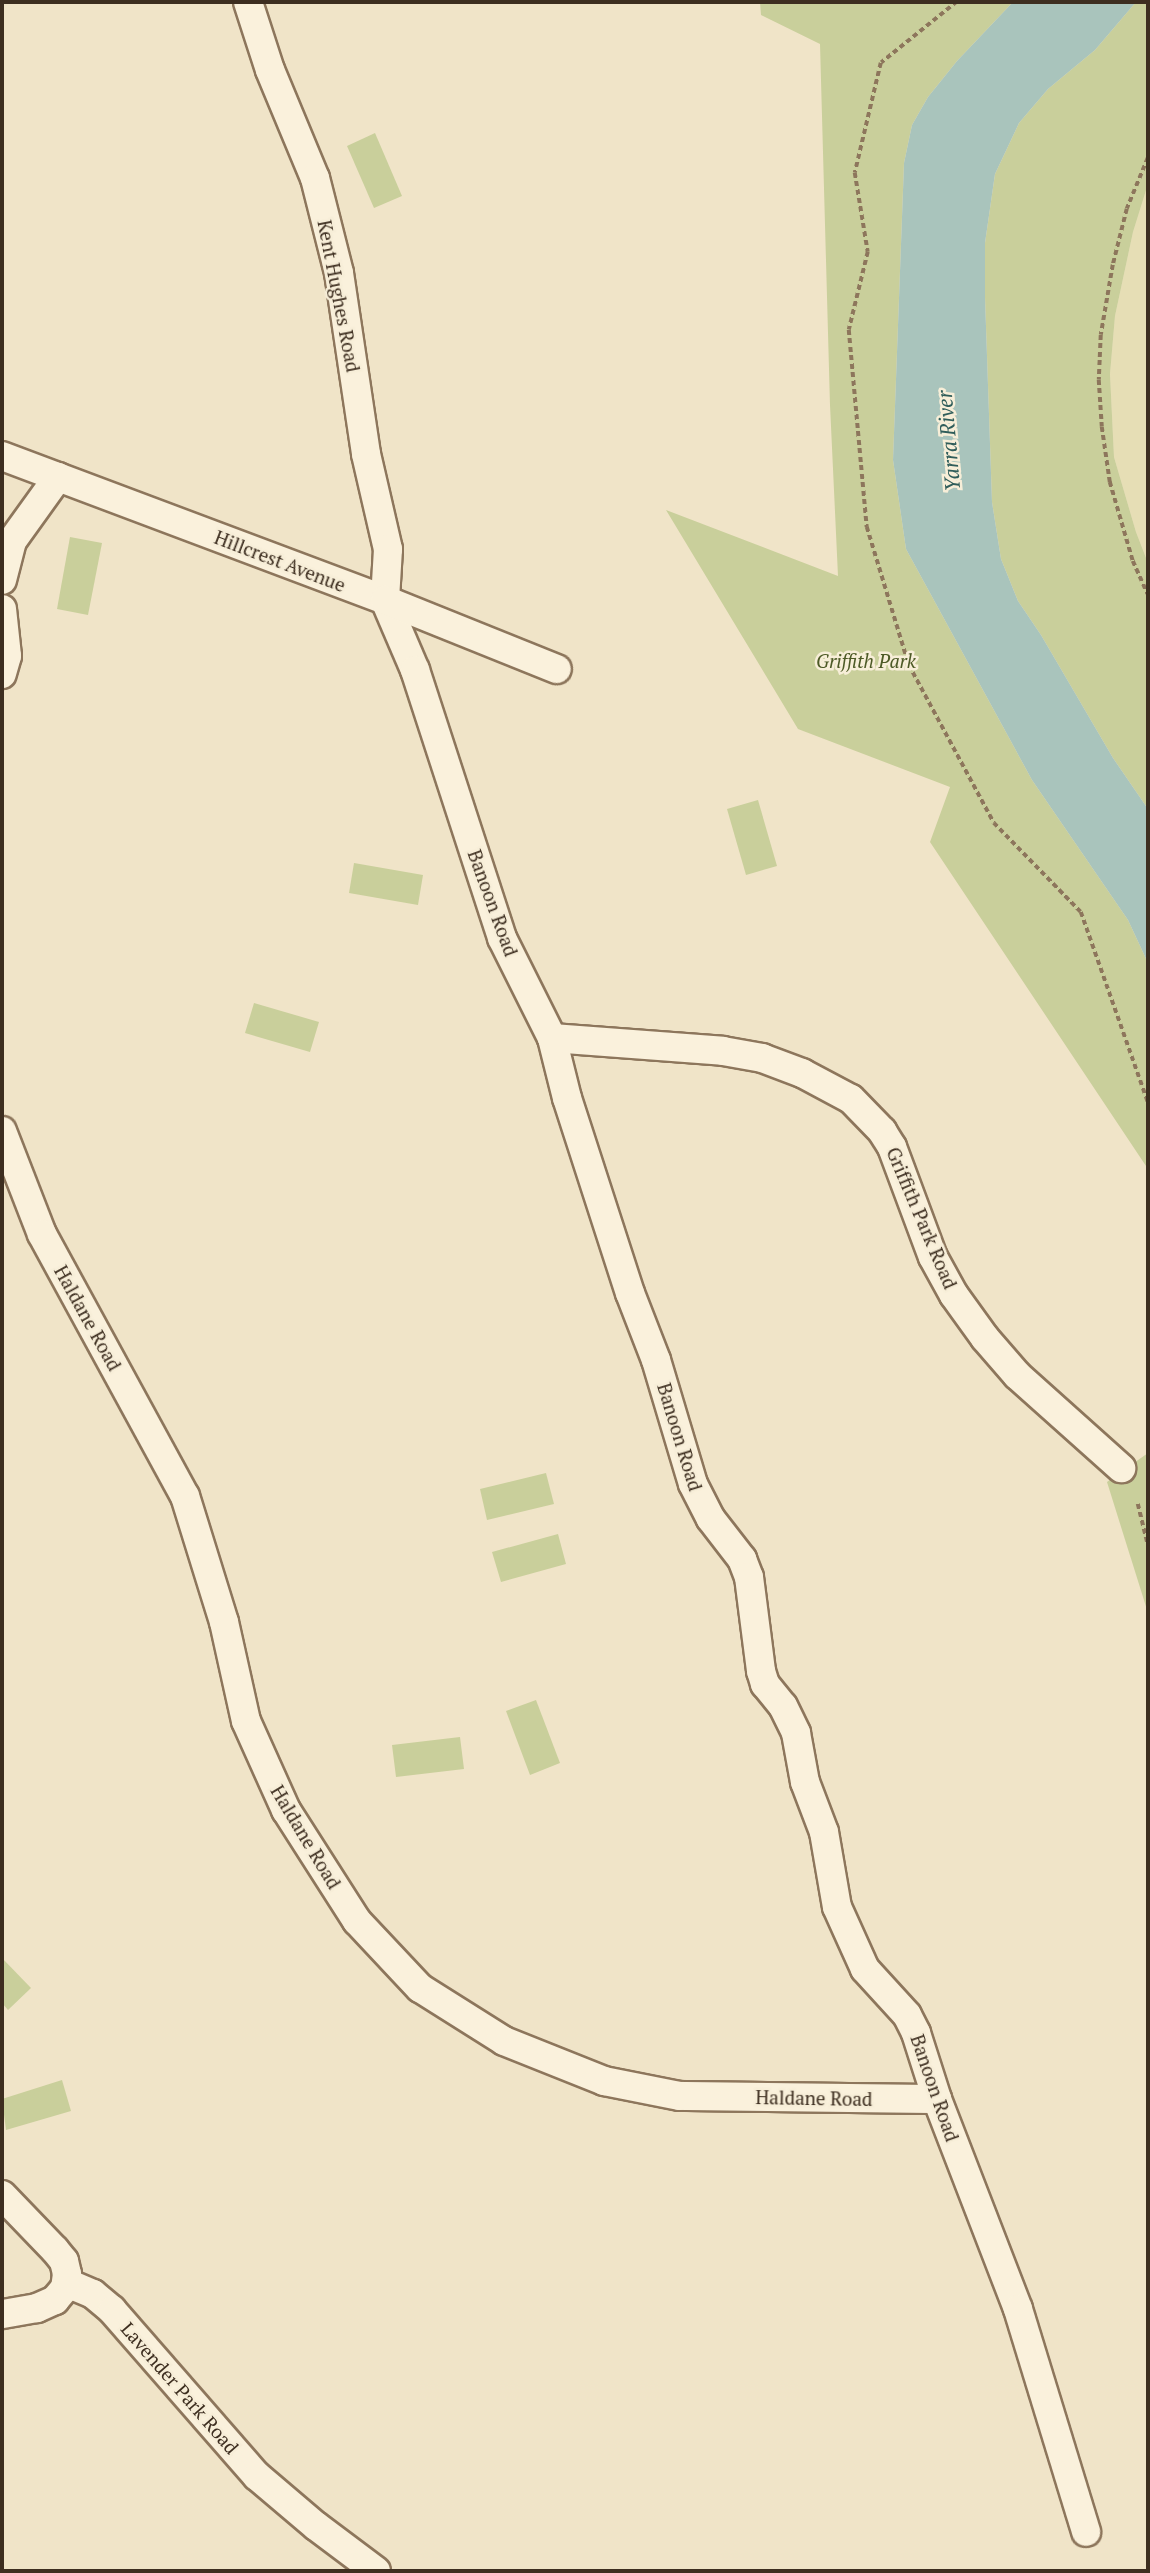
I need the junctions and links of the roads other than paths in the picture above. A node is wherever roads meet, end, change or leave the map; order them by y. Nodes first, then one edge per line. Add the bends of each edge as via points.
1 (248, 2) edge
2 (2, 456) edge
3 (58, 477) junction
4 (2, 580) edge
5 (385, 600) junction
6 (2, 609) edge
7 (558, 669) dead end
8 (2, 674) edge
9 (552, 1038) junction
10 (2, 1131) edge
11 (1121, 1468) dead end
12 (937, 2099) junction
13 (2, 2195) edge
14 (66, 2283) junction
15 (2, 2314) edge
16 (1086, 2532) dead end
17 (376, 2571) edge

1 - 5 street, Kent Hughes Road via 270,70 315,178 339,273 366,454 388,549
2 - 3 street, Hillcrest Avenue
3 - 4 street via 12,541
3 - 5 street, Hillcrest Avenue
5 - 7 street, Hillcrest Avenue
5 - 9 street, Banoon Road via 415,670 502,938
6 - 8 street via 7,656
9 - 11 street, Griffith Park Road via 762,1058 851,1099 892,1147 933,1257 985,1338 1017,1375
9 - 12 street, Banoon Road via 567,1098 629,1293 656,1360 692,1484 749,1577 761,1671 796,1733 805,1782 824,1832 837,1907 865,1969 907,2015
10 - 12 street, Haldane Road via 42,1234 185,1496 224,1622 246,1721 285,1810 357,1921 420,1988 504,2041 604,2081 680,2096
12 - 16 street, Banoon Road via 1018,2309
13 - 14 street via 64,2261
14 - 15 street via 61,2294 47,2304
14 - 17 street, Lavender Park Road via 93,2294 112,2311 211,2418 257,2476

